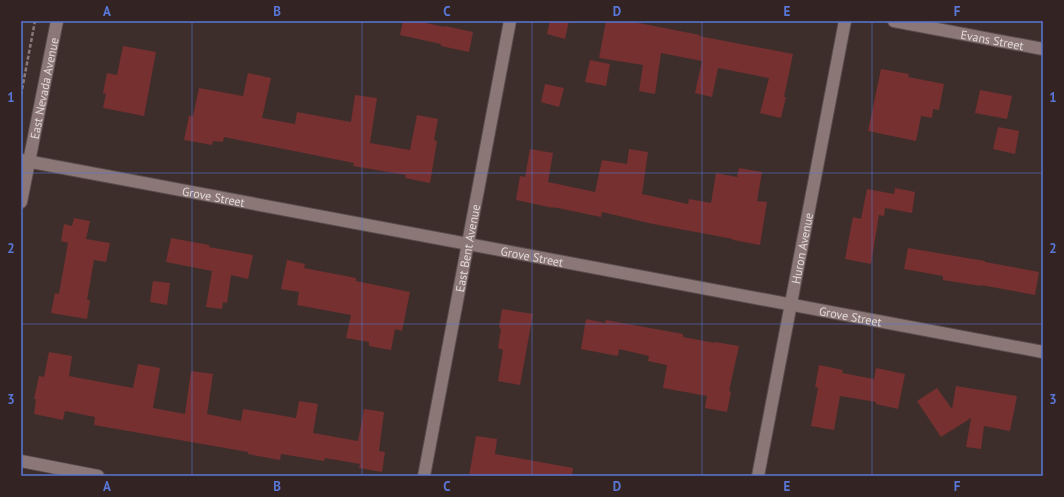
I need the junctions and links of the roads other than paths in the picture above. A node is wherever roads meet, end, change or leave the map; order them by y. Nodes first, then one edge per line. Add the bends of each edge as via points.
1 (57, 21) edge
2 (510, 21) edge
3 (845, 21) edge
4 (894, 21) edge
5 (1043, 49) edge
6 (25, 160) edge
7 (21, 202) edge
8 (468, 243) junction
9 (790, 305) junction
10 (1043, 352) edge
11 (21, 461) edge
12 (98, 476) edge
13 (424, 476) edge
14 (758, 476) edge

1 - 6 street, East Nevada Avenue
2 - 8 street, East Bent Avenue
3 - 9 street, Huron Avenue
4 - 5 street, Evans Street
6 - 7 street, East Nevada Avenue
6 - 8 street, Grove Street
8 - 9 street, Grove Street
8 - 13 street, East Bent Avenue
9 - 10 street, Grove Street
9 - 14 street, Huron Avenue
11 - 12 street

